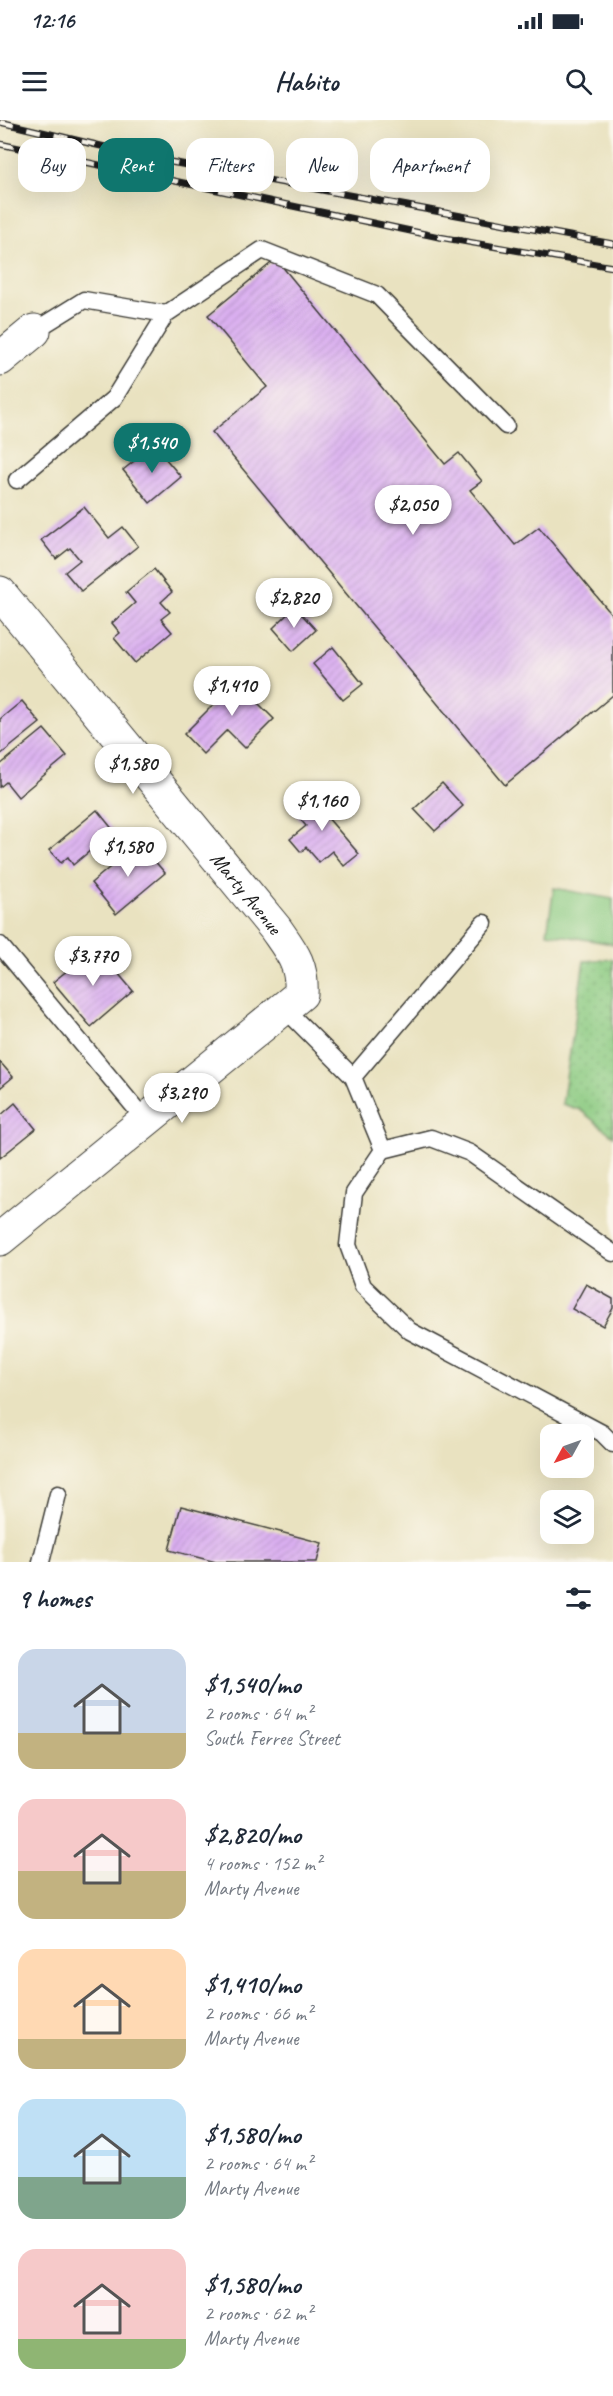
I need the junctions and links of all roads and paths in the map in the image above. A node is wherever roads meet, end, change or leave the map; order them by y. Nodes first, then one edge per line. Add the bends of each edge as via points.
1 (166, 315) junction
2 (34, 331) joint
3 (0, 359) edge
4 (506, 426) dead end
5 (17, 480) dead end
6 (0, 593) edge
7 (484, 923) dead end
8 (0, 945) edge
9 (284, 1008) junction
10 (353, 1077) junction
11 (146, 1121) junction
12 (383, 1150) junction
13 (0, 1239) edge
14 (613, 1252) edge
15 (613, 1444) edge
16 (58, 1494) dead end
17 (41, 1562) edge

1 - 2 lane via 84,300
1 - 4 lane via 262,250 377,295
1 - 5 lane via 114,398
2 - 3 street
6 - 9 street, Marty Avenue via 293,954 302,976 301,994
7 - 10 lane
8 - 11 lane
9 - 10 lane
9 - 11 street
10 - 12 lane
11 - 13 street
12 - 14 lane via 431,1138 470,1153
12 - 15 lane via 354,1193 348,1245 363,1286 410,1331 602,1434
16 - 17 lane

